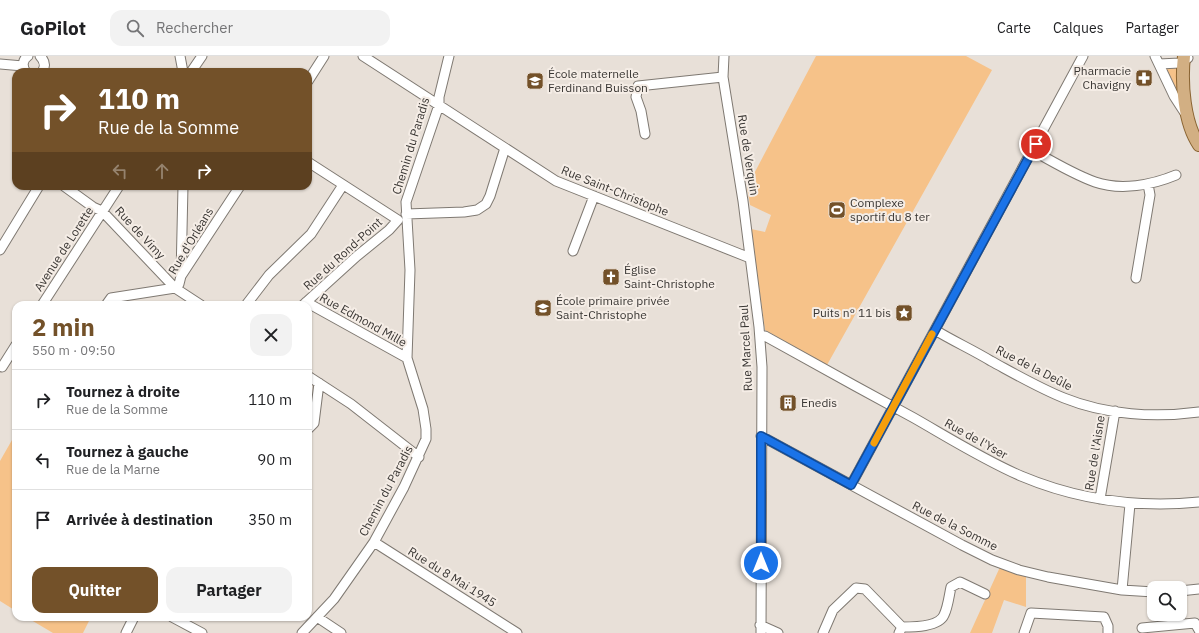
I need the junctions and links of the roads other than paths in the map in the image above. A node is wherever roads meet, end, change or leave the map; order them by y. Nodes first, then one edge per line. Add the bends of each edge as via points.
1 (41, 56) edge
2 (180, 56) edge
3 (202, 56) edge
4 (324, 56) edge
5 (363, 56) edge
6 (449, 56) edge
7 (724, 56) edge
8 (1083, 56) edge
9 (1186, 58) edge
10 (1157, 60) edge
11 (25, 61) edge
12 (0, 64) edge
13 (43, 68) edge
14 (182, 68) edge
15 (194, 68) edge
16 (312, 75) edge
17 (723, 77) junction
18 (439, 105) junction
19 (1187, 113) junction
20 (1199, 133) edge
21 (645, 134) dead end
22 (1199, 145) edge
23 (505, 148) junction
24 (1032, 150) junction
25 (312, 165) edge
26 (1176, 175) dead end
27 (1148, 184) junction
28 (342, 185) junction
29 (37, 190) edge
30 (70, 190) edge
31 (116, 190) edge
32 (183, 190) edge
33 (237, 190) edge
34 (594, 196) junction
35 (102, 211) junction
36 (403, 218) junction
37 (0, 250) edge
38 (573, 251) dead end
39 (750, 258) junction
40 (181, 276) junction
41 (1136, 278) dead end
42 (175, 288) junction
43 (45, 301) edge
44 (109, 301) edge
45 (195, 301) edge
46 (249, 301) edge
47 (308, 301) edge
48 (312, 308) edge
49 (935, 330) junction
50 (760, 337) junction
51 (12, 351) edge
52 (407, 358) junction
53 (2, 366) dead end
54 (312, 379) edge
55 (319, 383) junction
56 (894, 407) junction
57 (1114, 411) junction
58 (1199, 412) edge
59 (312, 425) edge
60 (761, 436) junction
61 (419, 457) junction
62 (851, 485) junction
63 (1100, 499) junction
64 (1199, 502) edge
65 (1130, 504) junction
66 (374, 542) junction
67 (1199, 589) edge
68 (1122, 590) junction
69 (1187, 590) edge
70 (1147, 592) edge
71 (985, 594) dead end
72 (317, 617) junction
73 (132, 621) edge
74 (180, 621) edge
75 (1142, 628) dead end
76 (761, 629) edge
77 (901, 630) edge
78 (1199, 630) edge
79 (339, 632) edge
80 (126, 633) edge
81 (202, 633) edge
82 (302, 633) edge
83 (517, 633) edge
84 (778, 633) edge
85 (823, 633) edge
86 (1024, 633) edge
87 (1108, 633) edge

1 - 13 street via 44,62
2 - 14 street
3 - 15 street
4 - 16 street
5 - 18 street, Rue Saint-Christophe
6 - 18 street, Chemin du Paradis
7 - 17 street, Rue de Verquin
8 - 24 street
9 - 10 street via 1173,64
9 - 19 main road via 1184,90
9 - 20 main road
10 - 19 street via 1174,96 1184,113
11 - 12 street
17 - 21 street via 638,86 636,97
17 - 39 street, Rue de Verquin via 743,196
18 - 23 street, Rue Saint-Christophe
18 - 36 street, Chemin du Paradis
19 - 20 main road via 1192,116
19 - 22 main road
23 - 34 street, Rue Saint-Christophe via 556,181
23 - 36 street via 486,204 477,210
24 - 27 street via 1096,183 1112,186
24 - 49 street
25 - 28 street
26 - 27 street
27 - 41 street via 1150,195
28 - 36 street
28 - 46 street via 311,234 269,276
29 - 37 street
30 - 35 street, Rue de Vimy
31 - 35 street, Avenue de Lorette
32 - 40 street
33 - 40 street, Rue d'Orléans
34 - 38 street
34 - 39 street, Rue Saint-Christophe
35 - 42 street, Rue de Vimy
35 - 43 street, Avenue de Lorette
36 - 47 street, Rue du Rond-Point
36 - 52 street, Chemin du Paradis via 410,270
39 - 50 street, Rue Marcel Paul
40 - 42 street, Rue d'Orléans
42 - 44 street via 111,298
42 - 45 street, Rue de Vimy
48 - 52 street, Rue Edmond Mille
49 - 56 street
49 - 57 street, Rue de la Deûle via 1065,399
50 - 56 street, Rue de l'Yser via 765,336
50 - 60 street, Rue Marcel Paul
51 - 53 street
52 - 61 street, Chemin du Paradis via 423,409 426,429 426,439
54 - 55 street
55 - 59 street
55 - 61 street
56 - 62 street
56 - 63 street, Rue de l'Yser via 1020,476 1040,484
57 - 58 street, Rue de la Deûle via 1167,415
57 - 63 street, Rue de l'Aisne
60 - 62 street, Rue de la Somme
60 - 76 street, Rue Marcel Paul
61 - 66 street, Chemin du Paradis
62 - 68 street, Rue de la Somme via 992,560 1048,577
63 - 65 street, Rue de l'Yser
64 - 65 street, Rue de l'Yser
65 - 68 street
66 - 72 street, Chemin du Paradis via 334,599
66 - 83 street, Rue du 8 Mai 1945
67 - 69 street
68 - 70 street, Rue de la Somme
71 - 77 street via 960,582 951,587 944,617 937,622
72 - 79 street
72 - 82 street, Chemin du Paradis
73 - 80 street
74 - 81 street
75 - 78 street via 1195,623
76 - 84 street
77 - 85 street via 865,588 856,588 833,610
86 - 87 street via 1031,613 1104,617

